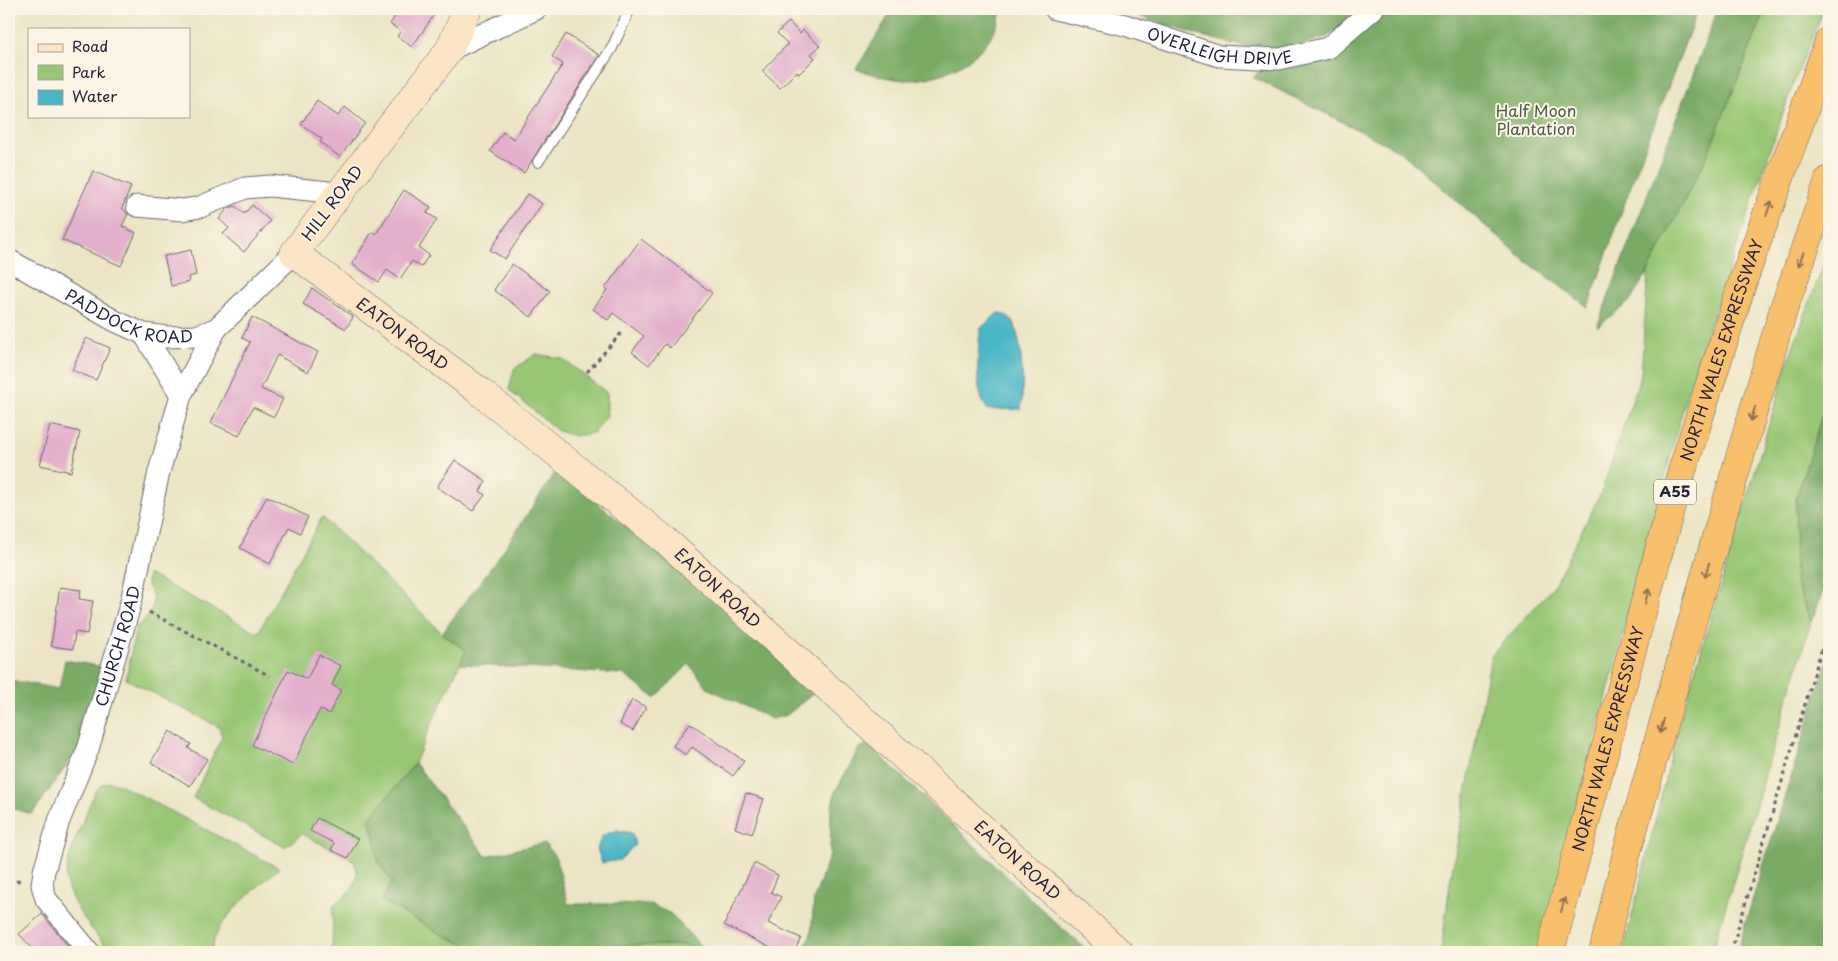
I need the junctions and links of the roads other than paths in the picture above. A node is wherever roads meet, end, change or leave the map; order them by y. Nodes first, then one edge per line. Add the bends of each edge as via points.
1 (468, 9) edge
2 (536, 9) edge
3 (630, 9) edge
4 (1054, 9) edge
5 (1373, 9) edge
6 (1829, 40) edge
7 (449, 50) junction
8 (538, 162) dead end
9 (1829, 180) edge
10 (339, 193) junction
11 (137, 206) dead end
12 (294, 253) junction
13 (9, 260) edge
14 (248, 299) joint
15 (216, 328) junction
16 (144, 334) junction
17 (181, 395) junction
18 (89, 952) edge
19 (1119, 952) edge
20 (1550, 952) edge
21 (1603, 952) edge

1 - 7 street, HILL ROAD
2 - 7 street
3 - 8 lane via 612,48
4 - 5 street, OVERLEIGH DRIVE via 1125,25 1219,56 1279,59 1328,48
20 -> 6 highway, NORTH WALES EXPRESSWAY / A55 via 1673,499 1742,281
7 - 10 street, HILL ROAD
9 -> 21 highway via 1784,308 1717,534 1627,852
10 - 11 street via 270,186 245,188 200,207 183,210
10 - 12 street, HILL ROAD
12 - 14 street, HILL ROAD
12 - 19 street, EATON ROAD via 478,390 665,540
13 - 16 street, PADDOCK ROAD via 115,321
14 - 15 street, PADDOCK ROAD
15 - 16 street, PADDOCK ROAD via 196,336
15 - 17 street, CHURCH ROAD
16 - 17 street
17 - 18 street, CHURCH ROAD via 131,602 88,749 59,821 43,878 46,899

